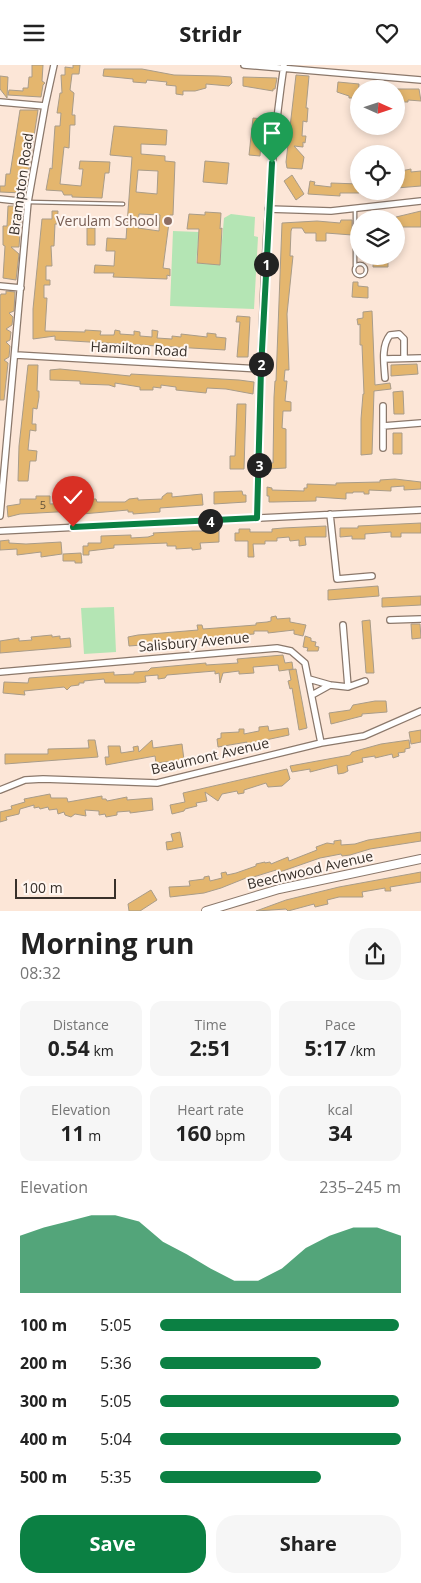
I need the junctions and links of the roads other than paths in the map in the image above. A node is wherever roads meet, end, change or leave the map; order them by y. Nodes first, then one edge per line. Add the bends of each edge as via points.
1 (54, 65) edge
2 (244, 65) edge
3 (283, 66) edge
4 (421, 80) edge
5 (0, 103) edge
6 (45, 106) junction
7 (0, 199) edge
8 (421, 201) edge
9 (28, 202) junction
10 (123, 204) dead end
11 (268, 209) junction
12 (355, 209) junction
13 (355, 266) junction
14 (0, 286) edge
15 (21, 288) junction
16 (16, 355) junction
17 (404, 358) junction
18 (421, 358) edge
19 (384, 359) junction
20 (261, 369) junction
21 (385, 378) dead end
22 (383, 405) dead end
23 (421, 423) edge
24 (383, 426) junction
25 (382, 448) dead end
26 (421, 510) edge
27 (330, 514) junction
28 (0, 517) edge
29 (257, 518) junction
30 (0, 531) edge
31 (372, 576) dead end
32 (421, 619) edge
33 (390, 620) dead end
34 (343, 625) dead end
35 (0, 672) edge
36 (309, 679) junction
37 (365, 681) dead end
38 (330, 685) junction
39 (348, 687) junction
40 (312, 695) junction
41 (421, 711) edge
42 (321, 743) junction
43 (0, 790) edge
44 (421, 859) edge
45 (206, 911) edge

1 - 6 street, Brampton Road
2 - 3 street
3 - 4 street
3 - 11 street
5 - 6 street
6 - 9 street, Brampton Road
7 - 9 street
8 - 12 street
9 - 10 lane
9 - 15 street, Brampton Road
11 - 12 street
11 - 20 street
12 - 13 lane
13 - 13 lane via 354,272 362,277 367,270 363,265
14 - 15 street
15 - 16 street, Brampton Road
16 - 20 street, Hamilton Road
16 - 28 street, Brampton Road
17 - 18 street
17 - 19 street
17 - 19 street via 404,339 390,335 385,341
19 - 21 street
20 - 29 street
22 - 24 street
23 - 24 street
24 - 25 street
26 - 27 street
27 - 29 street
27 - 31 street via 334,579
29 - 30 street
32 - 33 street
34 - 39 street
35 - 36 street, Salisbury Avenue via 277,647 291,651 304,663
36 - 38 street
36 - 40 street, Salisbury Avenue
37 - 39 street
38 - 39 street
38 - 40 street
40 - 42 street, Salisbury Avenue
41 - 42 street, Beaumont Avenue via 364,736
42 - 43 street, Beaumont Avenue via 157,783 43,779 24,780
44 - 45 street, Beechwood Avenue via 279,889

